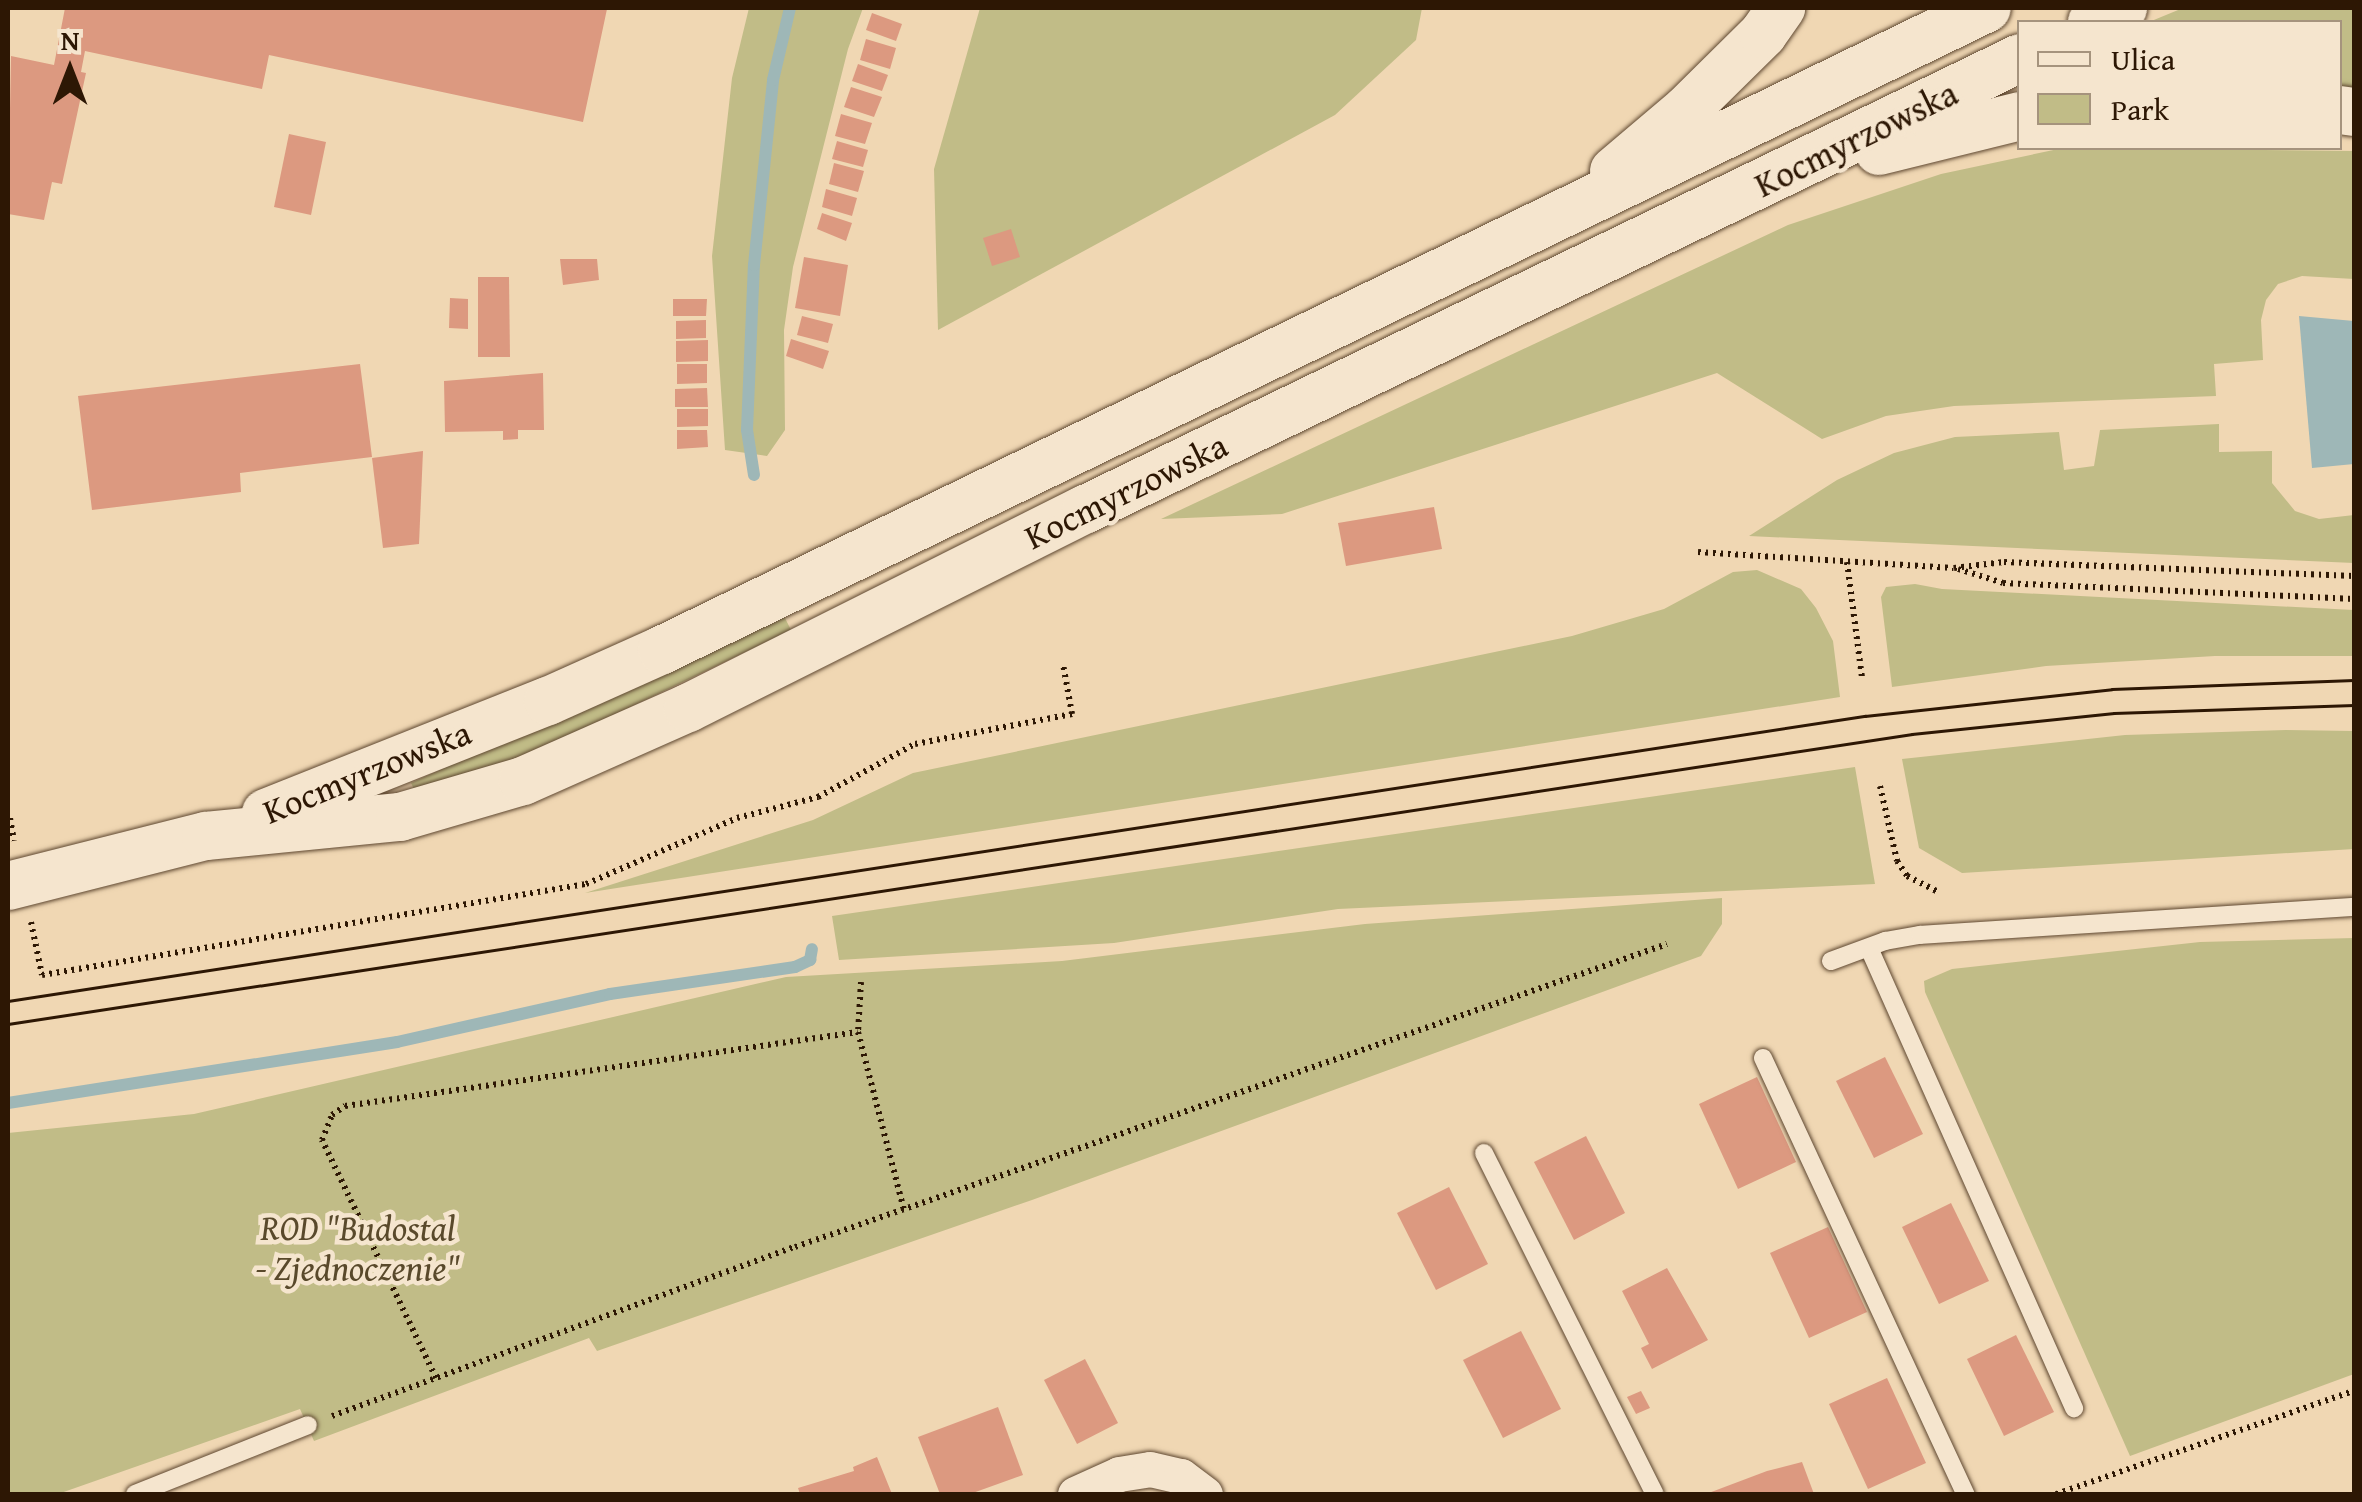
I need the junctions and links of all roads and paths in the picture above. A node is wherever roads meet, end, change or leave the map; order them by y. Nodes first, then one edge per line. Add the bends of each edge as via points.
1 (1781, 8) edge
2 (1987, 8) edge
3 (2123, 8) edge
4 (2096, 20) edge
5 (2017, 59) edge
6 (2017, 117) edge
7 (1765, 184) junction
8 (1558, 218) junction
9 (1698, 552) dead end
10 (1847, 562) junction
11 (1954, 568) junction
12 (2354, 576) edge
13 (2354, 600) edge
14 (1062, 664) dead end
15 (1862, 677) dead end
16 (1880, 786) dead end
17 (10, 818) edge
18 (206, 836) junction
19 (15, 884) edge
20 (1936, 891) dead end
21 (2354, 907) edge
22 (1667, 944) dead end
23 (1869, 948) junction
24 (1831, 961) dead end
25 (861, 982) dead end
26 (858, 1032) junction
27 (1764, 1058) dead end
28 (1484, 1154) dead end
29 (904, 1210) junction
30 (436, 1378) junction
31 (2354, 1391) edge
32 (2074, 1408) dead end
33 (308, 1425) joint
34 (135, 1494) edge
35 (1075, 1494) edge
36 (1205, 1494) edge
37 (1655, 1494) edge
38 (1965, 1494) edge
39 (2056, 1494) edge

1 - 8 main road via 1686,110
2 - 8 main road, Kocmyrzowska
3 - 4 main road
5 - 7 main road, Kocmyrzowska
6 - 7 main road
7 - 18 main road, Kocmyrzowska via 688,708 523,781 400,817
8 - 18 main road, Kocmyrzowska via 662,650
9 - 10 path
10 - 11 path
10 - 15 path
11 - 12 path via 2004,562
11 - 13 path via 2003,582
14 - 19 path via 1072,714 915,744 818,797 737,818 586,884 42,976
16 - 20 path via 1897,860 1907,876
17 - 19 path
18 - 19 main road, Kocmyrzowska
21 - 23 lane via 1920,935
22 - 29 path
23 - 24 lane
23 - 32 lane
25 - 26 path
26 - 29 path
26 - 30 path via 345,1106 332,1115 322,1140
27 - 38 lane
28 - 37 lane
29 - 30 path
30 - 33 path
31 - 39 path
33 - 34 lane
35 - 36 street via 1118,1474 1150,1470 1181,1476

